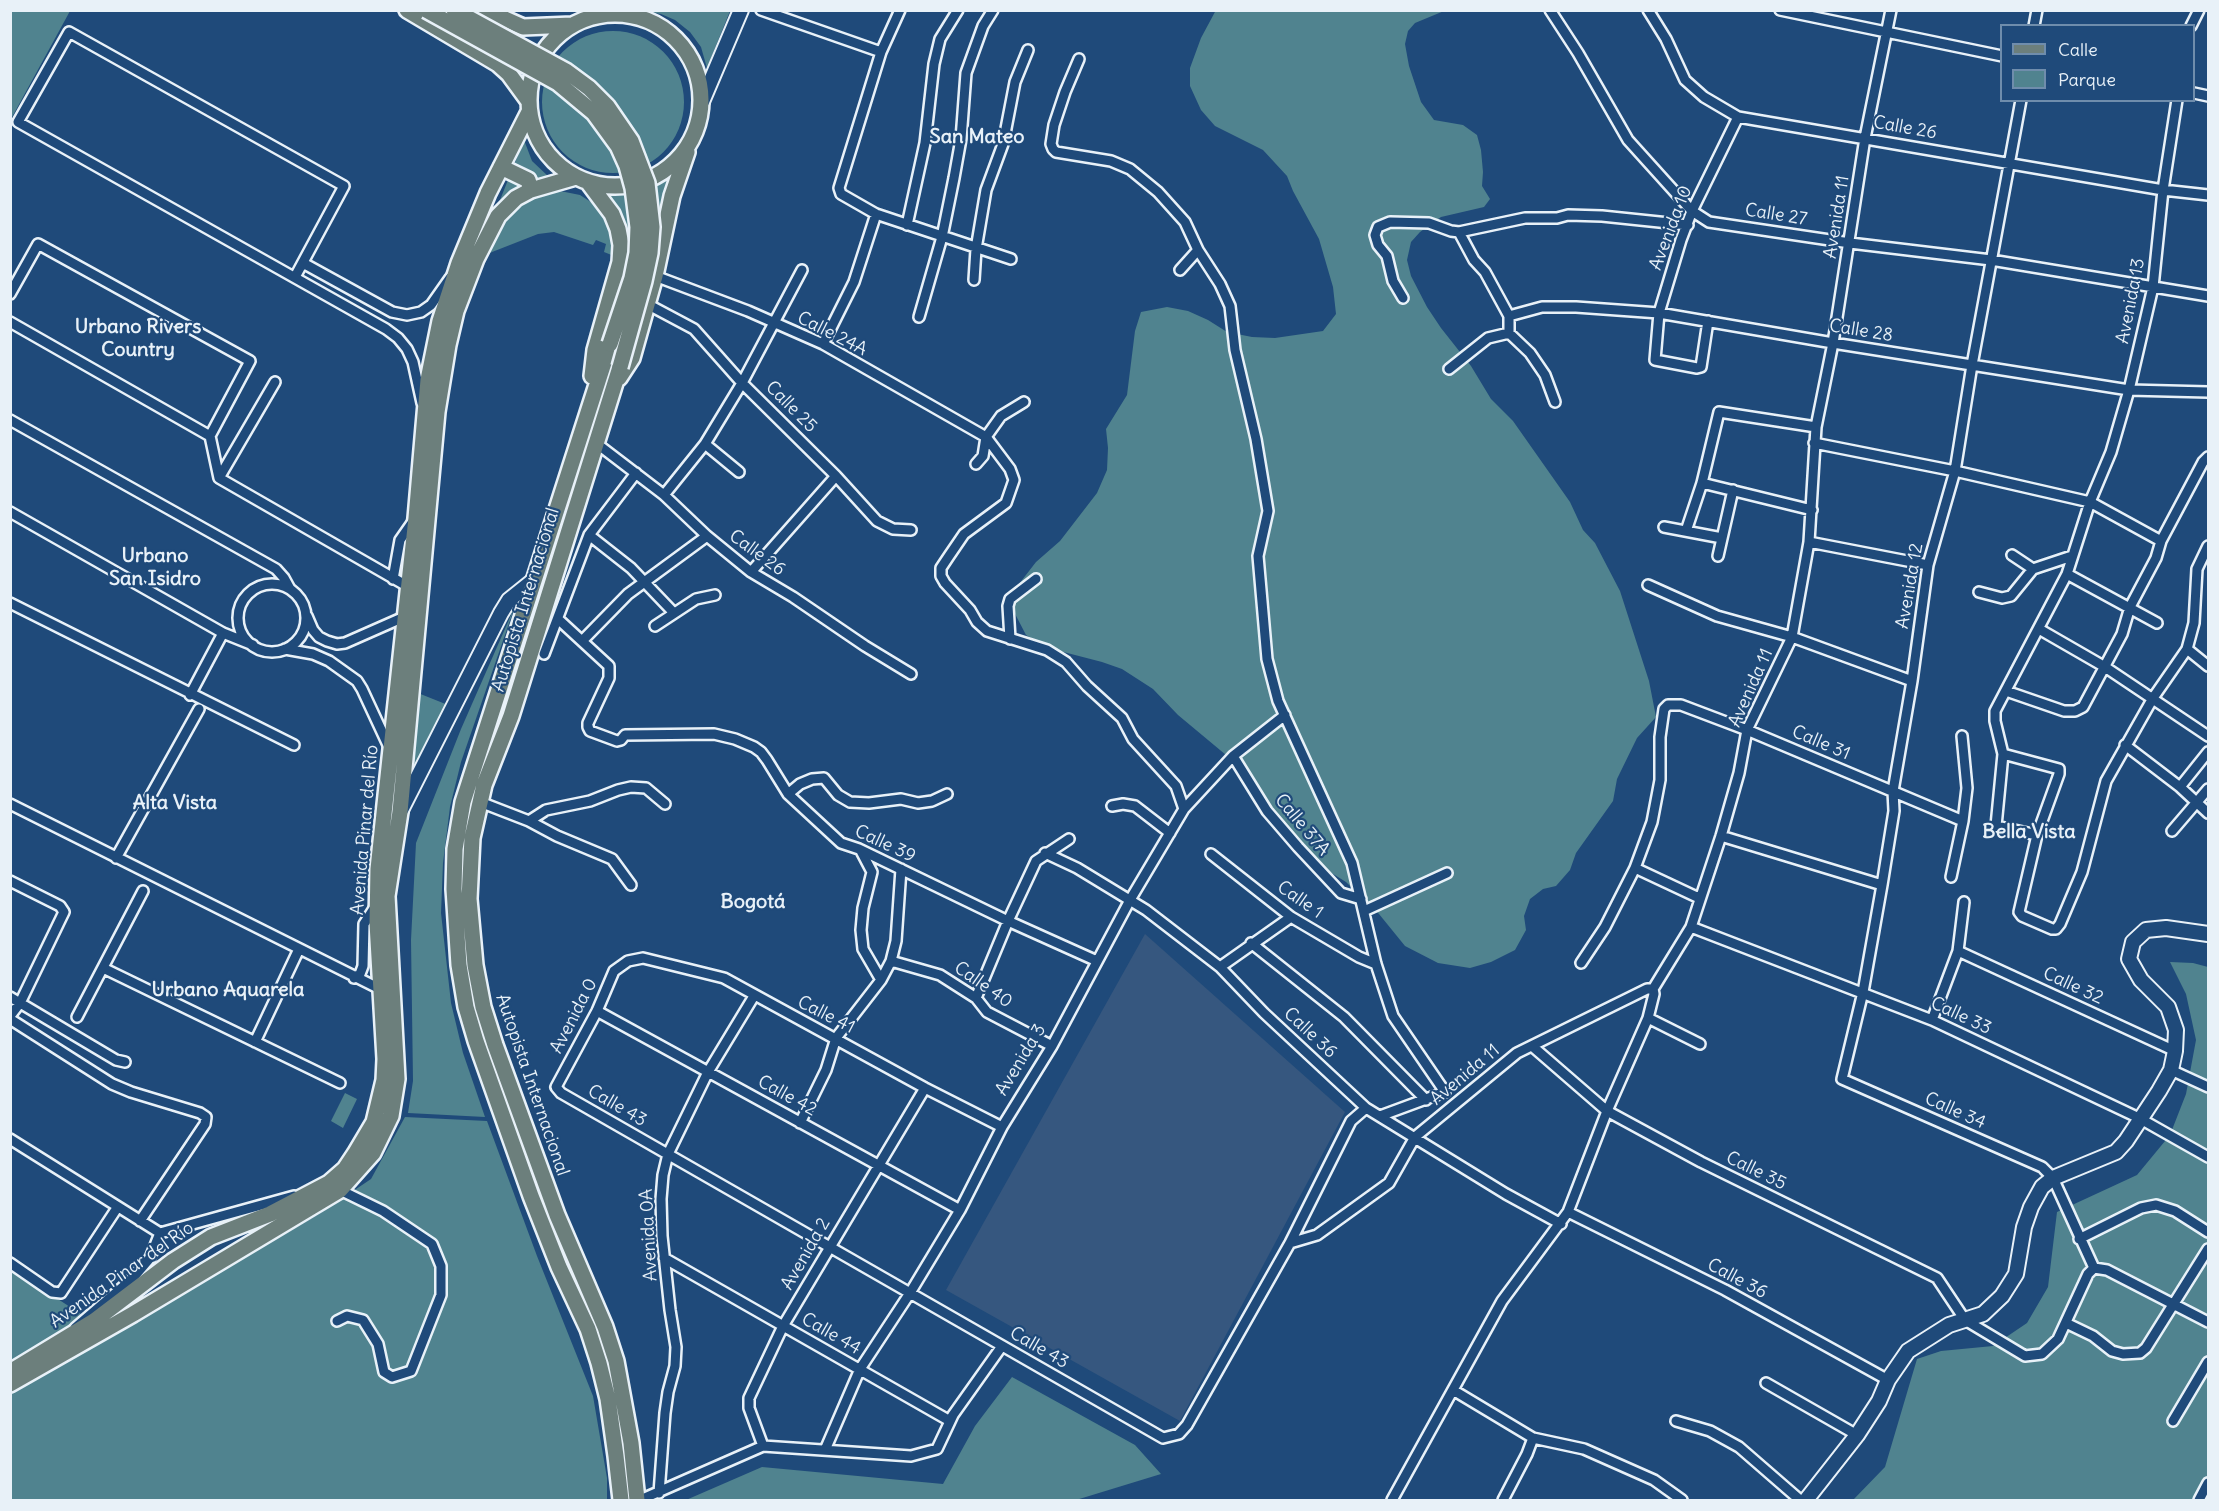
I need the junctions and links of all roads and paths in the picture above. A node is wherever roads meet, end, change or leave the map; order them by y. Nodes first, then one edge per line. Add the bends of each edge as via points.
1 (407, 10) edge
2 (426, 10) edge
3 (454, 10) edge
4 (485, 10) edge
5 (741, 10) edge
6 (761, 10) edge
7 (900, 10) edge
8 (958, 10) edge
9 (993, 10) edge
10 (1550, 10) edge
11 (1648, 10) edge
12 (1780, 10) edge
13 (1891, 10) edge
14 (2199, 10) edge
15 (614, 12) edge
16 (2192, 24) edge
17 (572, 25) junction
18 (1887, 32) junction
19 (1028, 50) dead end
20 (881, 52) junction
21 (2000, 56) edge
22 (1079, 59) dead end
23 (2020, 102) edge
24 (2177, 102) edge
25 (701, 104) junction
26 (528, 106) junction
27 (1738, 117) junction
28 (1865, 138) junction
29 (690, 142) junction
30 (2010, 164) junction
31 (501, 167) junction
32 (582, 179) junction
33 (531, 190) junction
34 (2163, 190) junction
35 (2208, 195) edge
36 (1692, 211) junction
37 (876, 214) junction
38 (907, 225) junction
39 (1688, 225) junction
40 (1459, 232) junction
41 (942, 237) junction
42 (1850, 243) junction
43 (976, 249) junction
44 (1198, 250) junction
45 (1011, 259) dead end
46 (1991, 260) junction
47 (303, 263) junction
48 (459, 263) junction
49 (802, 270) dead end
50 (1180, 270) dead end
51 (324, 275) junction
52 (655, 276) junction
53 (295, 277) junction
54 (974, 280) dead end
55 (2153, 287) junction
56 (316, 288) junction
57 (10, 294) edge
58 (2208, 296) edge
59 (1403, 298) dead end
60 (647, 304) junction
61 (1659, 314) junction
62 (1509, 316) junction
63 (919, 317) dead end
64 (1708, 321) junction
65 (10, 322) edge
66 (775, 324) junction
67 (1509, 333) junction
68 (823, 344) junction
69 (1833, 344) junction
70 (1972, 365) junction
71 (1449, 369) dead end
72 (275, 382) dead end
73 (742, 383) junction
74 (613, 388) junction
75 (2129, 390) junction
76 (2208, 392) edge
77 (1024, 402) dead end
78 (1555, 402) dead end
79 (589, 409) junction
80 (424, 415) junction
81 (10, 420) edge
82 (1816, 427) junction
83 (210, 436) junction
84 (986, 437) junction
85 (596, 443) junction
86 (1814, 443) junction
87 (705, 444) junction
88 (2208, 457) edge
89 (976, 464) dead end
90 (1955, 471) junction
91 (739, 472) dead end
92 (636, 473) junction
93 (836, 476) junction
94 (219, 478) junction
95 (1702, 483) junction
96 (1733, 490) junction
97 (664, 495) junction
98 (2090, 502) junction
99 (1812, 510) junction
100 (10, 512) edge
101 (1664, 527) dead end
102 (911, 530) dead end
103 (1686, 531) junction
104 (590, 535) junction
105 (706, 536) junction
106 (1722, 538) junction
107 (2161, 541) junction
108 (1809, 542) junction
109 (2208, 546) edge
110 (2012, 555) dead end
111 (1718, 556) dead end
112 (2072, 556) junction
113 (2204, 563) edge
114 (1928, 565) junction
115 (2033, 569) junction
116 (751, 572) junction
117 (2067, 574) junction
118 (1036, 579) dead end
119 (534, 580) junction
120 (644, 581) junction
121 (400, 583) junction
122 (1648, 585) dead end
123 (290, 589) junction
124 (1979, 592) dead end
125 (715, 595) dead end
126 (10, 603) edge
127 (2130, 607) junction
128 (674, 613) junction
129 (306, 614) junction
130 (404, 617) junction
131 (558, 619) junction
132 (2157, 623) dead end
133 (656, 626) dead end
134 (2039, 629) junction
135 (223, 633) junction
136 (1792, 637) junction
137 (1010, 639) junction
138 (583, 640) junction
139 (253, 645) junction
140 (285, 649) junction
141 (2187, 649) junction
142 (544, 654) dead end
143 (2208, 666) edge
144 (2105, 668) junction
145 (911, 674) dead end
146 (1912, 681) junction
147 (2006, 691) junction
148 (190, 695) junction
149 (2153, 698) junction
150 (199, 709) dead end
151 (1285, 715) junction
152 (1748, 730) junction
153 (1962, 736) dead end
154 (2208, 736) edge
155 (2125, 745) junction
156 (294, 746) dead end
157 (390, 749) junction
158 (2208, 752) edge
159 (2003, 754) junction
160 (1233, 756) junction
161 (2180, 787) junction
162 (2208, 789) edge
163 (1893, 791) junction
164 (789, 794) junction
165 (947, 794) dead end
166 (480, 802) junction
167 (10, 804) edge
168 (665, 804) dead end
169 (2198, 804) junction
170 (1112, 806) dead end
171 (1184, 809) junction
172 (400, 812) junction
173 (2208, 813) edge
174 (529, 821) junction
175 (1963, 821) junction
176 (2172, 831) dead end
177 (1170, 833) junction
178 (1721, 836) junction
179 (2037, 836) junction
180 (1068, 839) dead end
181 (859, 849) junction
182 (1045, 853) junction
183 (1211, 854) dead end
184 (116, 858) junction
185 (1635, 868) junction
186 (901, 869) junction
187 (1447, 873) dead end
188 (1951, 877) dead end
189 (10, 881) edge
190 (631, 885) dead end
191 (1882, 885) junction
192 (143, 891) dead end
193 (1361, 898) junction
194 (1699, 898) junction
195 (1130, 900) junction
196 (1964, 902) dead end
197 (376, 904) junction
198 (1364, 912) junction
199 (1292, 917) junction
200 (1008, 921) junction
201 (1691, 927) junction
202 (2205, 933) edge
203 (1251, 943) junction
204 (299, 949) junction
205 (1958, 951) junction
206 (891, 961) junction
207 (1097, 961) junction
208 (628, 962) joint
209 (1581, 963) dead end
210 (1376, 964) junction
211 (1220, 967) junction
212 (104, 968) junction
213 (354, 978) junction
214 (881, 980) junction
215 (1653, 988) junction
216 (381, 990) junction
217 (1863, 992) junction
218 (754, 996) junction
219 (10, 997) edge
220 (976, 998) junction
221 (19, 1005) junction
222 (597, 1011) junction
223 (11, 1017) edge
224 (77, 1017) dead end
225 (1648, 1018) junction
226 (1932, 1020) junction
227 (836, 1038) junction
228 (255, 1042) junction
229 (1700, 1044) dead end
230 (1052, 1046) junction
231 (1532, 1046) junction
232 (2175, 1051) junction
233 (125, 1062) dead end
234 (2171, 1070) junction
235 (708, 1072) junction
236 (1842, 1079) joint
237 (340, 1083) dead end
238 (2208, 1087) edge
239 (925, 1088) junction
240 (557, 1090) joint
241 (1444, 1092) junction
242 (1425, 1100) junction
243 (1455, 1104) junction
244 (1366, 1108) junction
245 (1607, 1111) junction
246 (1380, 1116) junction
247 (2139, 1118) junction
248 (801, 1123) junction
249 (1002, 1126) junction
250 (1416, 1137) junction
251 (10, 1139) edge
252 (668, 1154) junction
253 (2208, 1157) edge
254 (878, 1165) junction
255 (2053, 1178) junction
256 (334, 1186) junction
257 (117, 1208) junction
258 (960, 1210) junction
259 (1568, 1212) junction
260 (140, 1221) junction
261 (1561, 1224) junction
262 (2208, 1232) edge
263 (160, 1233) junction
264 (211, 1237) junction
265 (2079, 1239) junction
266 (1290, 1243) junction
267 (829, 1246) junction
268 (2208, 1249) edge
269 (223, 1258) junction
270 (664, 1258) junction
271 (173, 1261) junction
272 (10, 1263) edge
273 (2094, 1268) junction
274 (185, 1281) junction
275 (910, 1293) junction
276 (2174, 1305) junction
277 (1965, 1320) junction
278 (337, 1321) dead end
279 (2208, 1322) edge
280 (2066, 1323) junction
281 (783, 1326) junction
282 (65, 1338) junction
283 (1002, 1346) junction
284 (2208, 1362) edge
285 (860, 1369) junction
286 (10, 1372) edge
287 (1888, 1380) junction
288 (1766, 1383) dead end
289 (10, 1384) edge
290 (1454, 1390) junction
291 (950, 1420) junction
292 (1676, 1421) dead end
293 (2173, 1421) dead end
294 (1857, 1435) junction
295 (1533, 1438) junction
296 (763, 1446) junction
297 (825, 1450) junction
298 (2208, 1483) edge
299 (659, 1493) junction
300 (621, 1500) edge
301 (639, 1500) edge
302 (1392, 1500) edge
303 (1503, 1500) edge
304 (1682, 1500) edge
305 (1800, 1500) edge
306 (1806, 1500) edge
307 (2199, 1500) edge

1 - 26 main road via 498,64 509,74
2 - 79 main road, Autopista Internacional, bridge via 578,98 606,128 627,166 638,227 637,253
3 - 74 main road, Autopista Internacional, bridge via 566,71 607,106 631,141 647,183 652,227 646,272
4 - 17 main road via 523,27
5 - 25 street
6 - 20 street
7 - 20 street
8 - 38 street via 940,39 934,64 925,143
9 - 41 street via 966,73 961,139
10 - 36 street, Calle 27 via 1628,140
11 - 27 street, Calle 26 via 1684,80
12 - 18 street
13 - 18 street, Avenida 11
14 - 16 street
15 - 17 main road
15 - 25 main road via 650,21 675,39 693,64
17 - 26 main road via 550,42 540,56 532,73
18 - 21 street
18 - 28 street, Avenida 11
19 - 43 street via 1015,82 1003,144 986,190
20 - 37 street via 839,188 841,194
22 - 44 street via 1054,125 1053,149 1130,169 1185,222
23 - 30 street, Avenida 12
24 - 34 street, Avenida 13
25 - 29 main road
26 - 31 main road, Avenida Pinar del Río
26 - 32 main road via 544,150 562,168
27 - 28 street, Calle 26
27 - 36 street, Avenida 10
28 - 30 street, Calle 26
28 - 42 street, Avenida 11
29 - 32 main road via 671,165 648,179 614,186
29 - 52 main road via 672,196
30 - 34 street, Calle 26
30 - 46 street, Avenida 12
31 - 33 main road via 528,180
31 - 48 main road, Avenida Pinar del Río
32 - 33 main road, Avenida Pinar del Río
32 - 79 main road, Autopista Internacional via 612,214 621,245 620,262 595,350
33 - 172 main road, Avenida Pinar del Río via 498,216 488,234 456,311 448,345 433,456
34 - 35 street, Calle 26
34 - 55 street, Avenida 13
36 - 39 street, Avenida 10
36 - 42 street, Calle 27 via 1708,222
37 - 38 street
37 - 68 street via 854,282
38 - 41 street
39 - 40 street via 1568,215 1525,218
39 - 61 street, Avenida 10
40 - 59 street via 1410,221 1378,227 1378,245 1387,256
40 - 62 street
41 - 43 street
41 - 63 street
42 - 46 street, Calle 27
42 - 69 street, Avenida 11
43 - 45 street
43 - 54 street
44 - 50 street
44 - 151 street via 1230,306 1236,359 1256,439 1268,511 1258,556 1267,659
46 - 55 street, Calle 27
46 - 70 street, Avenida 12
47 - 51 street
47 - 53 street
47 - 53 street via 344,186 69,32 18,122
48 - 51 street via 431,305 407,315 392,312
48 - 80 main road, Avenida Pinar del Río via 433,350
49 - 66 street
51 - 56 street
52 - 60 main road
52 - 66 street, Calle 24A
53 - 56 street
55 - 58 street, Calle 27
55 - 75 street, Avenida 13
56 - 80 street via 398,338 413,362
57 - 83 street via 38,244 250,361
60 - 73 street, Calle 25 via 694,330
60 - 74 main road via 632,358
61 - 62 street, Calle 28 via 1542,307
61 - 64 street, Calle 28
61 - 64 street, Avenida 10 via 1655,360 1697,368 1701,366
62 - 67 street
64 - 69 street, Calle 28
65 - 83 street
66 - 68 street, Calle 24A
66 - 73 street
67 - 71 street via 1488,338
67 - 78 street via 1545,375
68 - 84 street, Calle 24A
69 - 70 street, Calle 28
69 - 82 street, Avenida 11
70 - 75 street, Calle 28
70 - 90 street, Avenida 12
72 - 94 street
73 - 87 street
73 - 93 street, Calle 25
74 - 85 main road, Autopista Internacional
75 - 76 street, Calle 28
75 - 98 street, Avenida 13 via 2111,452
77 - 84 street via 1001,416
79 - 119 main road, Autopista Internacional
80 - 121 main road, Avenida Pinar del Río via 416,518
81 - 123 street via 276,569
82 - 86 street, Avenida 11
82 - 95 street via 1719,412
83 - 94 street
84 - 89 street via 983,456
84 - 137 street via 1010,468 1014,480 1006,503 964,534 941,568 941,576 977,622 987,631
85 - 92 street, Calle 26
85 - 166 main road, Autopista Internacional via 511,716
86 - 90 street
86 - 99 street, Avenida 11
87 - 91 street
87 - 97 street
88 - 107 street
90 - 98 street
90 - 114 street, Avenida 12
92 - 97 street, Calle 26
92 - 104 street
93 - 102 street, Calle 25 via 877,521 893,529
93 - 116 street
94 - 121 street
95 - 96 street
95 - 103 street
96 - 99 street
96 - 106 street
97 - 105 street, Calle 26
98 - 107 street
98 - 112 street, Avenida 13
99 - 108 street, Avenida 11
100 - 135 street
101 - 103 street
103 - 106 street
104 - 120 street
104 - 131 street
105 - 116 street, Calle 26
105 - 120 street
106 - 111 street
107 - 127 street
108 - 114 street
108 - 136 street, Avenida 11
109 - 113 street
110 - 115 street
112 - 115 street
112 - 117 street, Avenida 13
113 - 141 street via 2195,576 2194,623
114 - 146 street, Avenida 12
115 - 124 street via 2012,596 2002,598
116 - 145 street, Calle 26
117 - 127 street
117 - 134 street, Avenida 13
118 - 137 street via 1010,599
119 - 172 street via 509,600 501,613
119 - 300 main road, Autopista Internacional via 463,802 454,866 455,934 476,1041 541,1222 599,1363 608,1399
120 - 128 street
120 - 138 street
121 - 130 main road, Avenida Pinar del Río
122 - 136 street via 1717,616
123 - 129 street
123 - 139 street via 281,585 260,586 244,599 238,619 240,629
125 - 128 street via 696,599
126 - 148 street
127 - 132 street
127 - 144 street
128 - 133 street
129 - 130 street via 319,636 337,644
129 - 140 street via 302,635
130 - 157 main road, Avenida Pinar del Río
131 - 138 street
131 - 142 street
134 - 144 street
134 - 147 street, Avenida 13
135 - 139 street
135 - 148 street
136 - 146 street
136 - 152 street, Avenida 11
137 - 171 street via 1047,650 1066,662 1122,718 1133,739 1176,786
138 - 164 street, Calle 39 via 609,666 609,678 588,727 590,731 617,741 625,735 649,734 714,734 735,739 761,752
139 - 140 street via 271,651
140 - 157 street via 313,654 357,681
141 - 143 street
141 - 149 street
144 - 147 street via 2083,707 2075,711 2064,711
144 - 149 street
146 - 163 street, Avenida 12
147 - 159 street, Avenida 13 via 1995,711
148 - 156 street
149 - 154 street
149 - 155 street
150 - 184 street
151 - 160 street, Avenida 3
151 - 193 street via 1352,863
152 - 163 street, Calle 31
152 - 178 street, Avenida 11
152 - 185 street, Calle 31 via 1680,705 1664,709 1660,780 1652,822
153 - 175 street via 1967,788
155 - 161 street
155 - 179 street via 2106,780 2082,872 2056,929 2019,912
157 - 197 main road, Avenida Pinar del Río
158 - 161 street
159 - 179 street, Avenida 13 via 1996,826
159 - 179 street via 2059,769
160 - 171 street, Avenida 3
160 - 193 street, Calle 37A via 1267,811 1298,847 1341,893
161 - 169 street
162 - 169 street
163 - 175 street, Calle 31
163 - 191 street, Avenida 12 via 1894,811
164 - 165 street via 800,784 824,778 850,802 932,801
164 - 181 street, Calle 39 via 841,843
166 - 174 street
166 - 301 main road, Autopista Internacional via 470,855 469,899 481,999 556,1215 611,1344 627,1414
167 - 184 street
168 - 174 street via 646,788 631,787 546,810
169 - 173 street
169 - 176 street
170 - 177 street via 1135,806
171 - 177 street, Avenida 3
172 - 256 main road, Avenida Pinar del Río via 387,896 398,1079 391,1116 373,1153
174 - 190 street via 612,859
175 - 188 street
177 - 195 street, Avenida 3
178 - 191 street
178 - 194 street, Avenida 11
180 - 182 street
181 - 186 street, Calle 39
181 - 214 street via 872,872 863,908 863,949
182 - 195 street, Calle 36
182 - 200 street via 1036,861
183 - 199 street, Calle 1
184 - 204 street
185 - 194 street
185 - 209 street via 1605,927
186 - 200 street, Calle 39
186 - 206 street
187 - 198 street
189 - 221 street via 64,910
191 - 217 street, Avenida 12
192 - 212 street
193 - 198 street
194 - 201 street, Avenida 11
195 - 207 street, Avenida 3
195 - 211 street, Calle 36
196 - 205 street
197 - 213 street via 364,924 363,966
197 - 216 main road, Avenida Pinar del Río
198 - 210 street
199 - 203 street
199 - 210 street, Calle 1
200 - 207 street, Calle 39
200 - 220 street
201 - 215 street, Avenida 11
201 - 217 street, Calle 33
202 - 232 street via 2166,928 2146,930 2133,942 2129,959 2141,980 2168,1008 2176,1030
203 - 211 street
203 - 242 street via 1344,1017
204 - 213 street
204 - 228 street
205 - 226 street
205 - 232 street, Calle 32
206 - 214 street
206 - 220 street, Calle 40 via 940,975
207 - 230 street, Avenida 3
208 - 218 street, Calle 41 via 643,958 692,969 724,978
208 - 222 street, Avenida 0 via 614,971
210 - 241 street via 1393,1016
211 - 244 street, Calle 36
212 - 224 street
212 - 228 street
213 - 216 street
214 - 227 street
215 - 225 street
215 - 231 street, Avenida 11
216 - 256 main road, Avenida Pinar del Río via 385,1059 380,1102 366,1139
217 - 226 street, Calle 33
217 - 236 street, Avenida 12
218 - 227 street, Calle 41
218 - 235 street, Avenida 0A
219 - 221 street
220 - 230 street, Calle 40 via 987,1012
221 - 223 street
221 - 233 street
222 - 235 street, Calle 42
222 - 240 street, Avenida 0 via 555,1087
223 - 260 street via 122,1089 205,1116 205,1124
225 - 229 street
225 - 245 street
226 - 247 street, Calle 33
227 - 239 street, Calle 41
227 - 248 street
228 - 237 street
230 - 249 street, Avenida 3
231 - 243 street, Avenida 11 via 1517,1053
231 - 245 street, Calle 35
232 - 234 street
234 - 238 street
234 - 247 street
235 - 248 street, Calle 42
235 - 252 street, Avenida 0A
236 - 255 street, Calle 34 via 2042,1167
239 - 249 street, Calle 41
239 - 254 street, Avenida 2
240 - 252 street, Calle 43
241 - 242 street
241 - 243 street
242 - 246 street
243 - 250 street, Avenida 11
244 - 246 street, Calle 36
244 - 266 street, Calle 43 via 1351,1121
245 - 259 street
245 - 277 street, Calle 35 via 1701,1162 1937,1278
246 - 250 street, Calle 36
247 - 253 street, Calle 33
247 - 255 street via 2116,1152
248 - 254 street, Calle 42
249 - 258 street, Avenida 3
250 - 261 street, Calle 36
250 - 266 street, Avenida 11 via 1389,1184 1317,1235
251 - 257 street
252 - 267 street, Calle 43
252 - 270 street, Avenida 0A via 661,1199
254 - 258 street, Calle 42
254 - 267 street, Avenida 2
255 - 265 street
255 - 277 street via 2042,1187 2031,1207 2016,1274 2002,1296 1983,1314
256 - 263 street
256 - 264 main road, Avenida Pinar del Río
256 - 269 main road, Avenida Pinar del Río
256 - 278 street via 383,1211 432,1244 441,1266 441,1295 411,1371 392,1377 384,1372 378,1344 363,1320 347,1316
257 - 260 street
257 - 272 street via 61,1293 52,1292
258 - 275 street, Avenida 3
259 - 261 street
259 - 287 street, Calle 36 via 1725,1290
260 - 263 street
261 - 290 street via 1502,1301
262 - 265 street via 2175,1211 2156,1205 2141,1208
263 - 282 street via 150,1258 132,1279
264 - 269 main road via 206,1251 215,1259
264 - 271 main road, Avenida Pinar del Río
265 - 273 street
266 - 283 street, Calle 43 via 1188,1425 1179,1434 1163,1438
267 - 275 street, Calle 43
267 - 281 street, Avenida 2
268 - 276 street
269 - 274 main road, Avenida Pinar del Río
270 - 281 street, Calle 44
270 - 299 street, Avenida 0A via 676,1347 665,1413
271 - 274 main road via 182,1259 190,1264 191,1274
271 - 282 main road, Avenida Pinar del Río via 130,1296
273 - 276 street via 2106,1270
273 - 280 street
274 - 289 main road, Avenida Pinar del Río
275 - 283 street, Calle 43
275 - 285 street, Avenida 3
276 - 279 street
276 - 280 street via 2140,1353 2112,1351
277 - 280 street via 2025,1356 2042,1354 2058,1339
277 - 287 street via 1949,1325 1908,1351
281 - 285 street, Calle 44
281 - 296 street, Avenida 2 via 749,1398
282 - 286 main road, Avenida Pinar del Río
283 - 291 street
284 - 293 street
285 - 291 street, Calle 44
285 - 297 street, Avenida 3
287 - 294 street
288 - 294 street
290 - 295 street
290 - 302 street
291 - 297 street via 938,1449 925,1454
292 - 305 street via 1710,1431 1739,1447
294 - 306 street
295 - 303 street
295 - 304 street via 1584,1449 1654,1480
296 - 297 street
296 - 299 street
298 - 307 street
299 - 301 street

